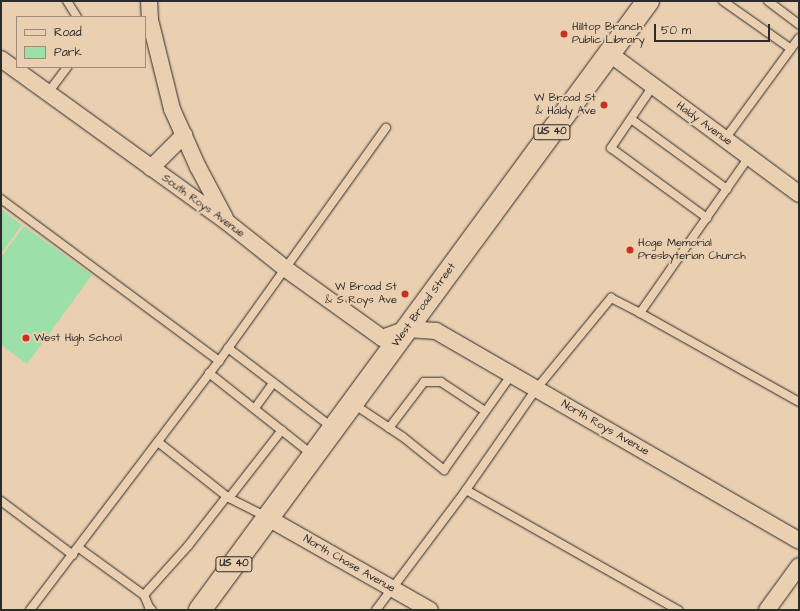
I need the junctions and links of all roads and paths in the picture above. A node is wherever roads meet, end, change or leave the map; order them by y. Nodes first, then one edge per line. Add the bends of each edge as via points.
1 (67, 1) edge
2 (149, 1) edge
3 (724, 1) edge
4 (768, 1) edge
5 (646, 2) edge
6 (76, 16) edge
7 (799, 24) edge
8 (799, 38) edge
9 (791, 49) junction
10 (610, 54) junction
11 (1, 59) edge
12 (66, 68) edge
13 (653, 86) junction
14 (47, 94) junction
15 (631, 119) junction
16 (386, 128) dead end
17 (184, 135) junction
18 (725, 139) junction
19 (749, 157) junction
20 (151, 168) junction
21 (727, 189) junction
22 (799, 194) edge
23 (1, 199) edge
24 (707, 218) junction
25 (226, 222) junction
26 (286, 268) junction
27 (640, 313) junction
28 (407, 329) junction
29 (228, 348) junction
30 (218, 361) junction
31 (209, 373) junction
32 (512, 374) junction
33 (273, 383) junction
34 (537, 388) junction
35 (799, 402) edge
36 (352, 403) junction
37 (255, 408) junction
38 (485, 411) junction
39 (334, 428) junction
40 (389, 428) junction
41 (282, 430) junction
42 (158, 442) junction
43 (314, 455) junction
44 (466, 490) junction
45 (228, 497) junction
46 (1, 501) edge
47 (268, 518) junction
48 (799, 541) edge
49 (79, 548) junction
50 (73, 555) junction
51 (799, 566) edge
52 (392, 588) junction
53 (144, 595) junction
54 (149, 609) edge
55 (30, 610) edge
56 (200, 610) edge
57 (376, 610) edge
58 (430, 610) edge
59 (678, 610) edge
60 (767, 610) edge

1 - 6 lane
2 - 17 street via 150,20 172,109
3 - 9 lane
4 - 7 lane
5 - 10 main road, West Broad Street / US 40
8 - 9 lane
9 - 18 lane
10 - 13 street, Haldy Avenue
10 - 28 main road, West Broad Street / US 40
11 - 14 street, South Roys Avenue
12 - 14 lane
13 - 15 lane
13 - 18 street, Haldy Avenue
14 - 20 street, South Roys Avenue
15 - 21 lane
15 - 24 lane via 611,148
16 - 26 lane
17 - 20 street
17 - 25 street
18 - 19 street, Haldy Avenue
19 - 21 lane
19 - 22 street, Haldy Avenue
20 - 25 street, South Roys Avenue
21 - 24 lane
23 - 30 lane
24 - 27 lane
25 - 26 street, South Roys Avenue
26 - 28 street, South Roys Avenue via 382,338
26 - 29 lane
27 - 34 lane via 611,298
27 - 35 lane
28 - 32 street, North Roys Avenue via 436,331
28 - 36 main road, West Broad Street / US 40
29 - 30 lane
29 - 33 lane
30 - 31 lane
31 - 37 lane
31 - 42 lane
32 - 34 street, North Roys Avenue
32 - 38 lane
33 - 37 lane
33 - 39 lane
34 - 44 lane
34 - 48 street, North Roys Avenue
36 - 39 main road, West Broad Street / US 40
36 - 40 lane
37 - 41 lane
38 - 40 lane via 441,382 424,382
38 - 40 lane via 444,470
39 - 43 main road, West Broad Street / US 40
41 - 43 lane
41 - 45 lane
42 - 45 lane
42 - 49 lane
43 - 47 main road, West Broad Street / US 40
44 - 52 lane
44 - 59 lane
45 - 47 lane
45 - 53 lane
46 - 50 lane
47 - 52 street, North Chase Avenue
47 - 56 main road, West Broad Street / US 40
49 - 50 lane
49 - 53 lane
50 - 55 lane
51 - 60 street
52 - 57 lane
52 - 58 street, North Chase Avenue
53 - 54 lane

